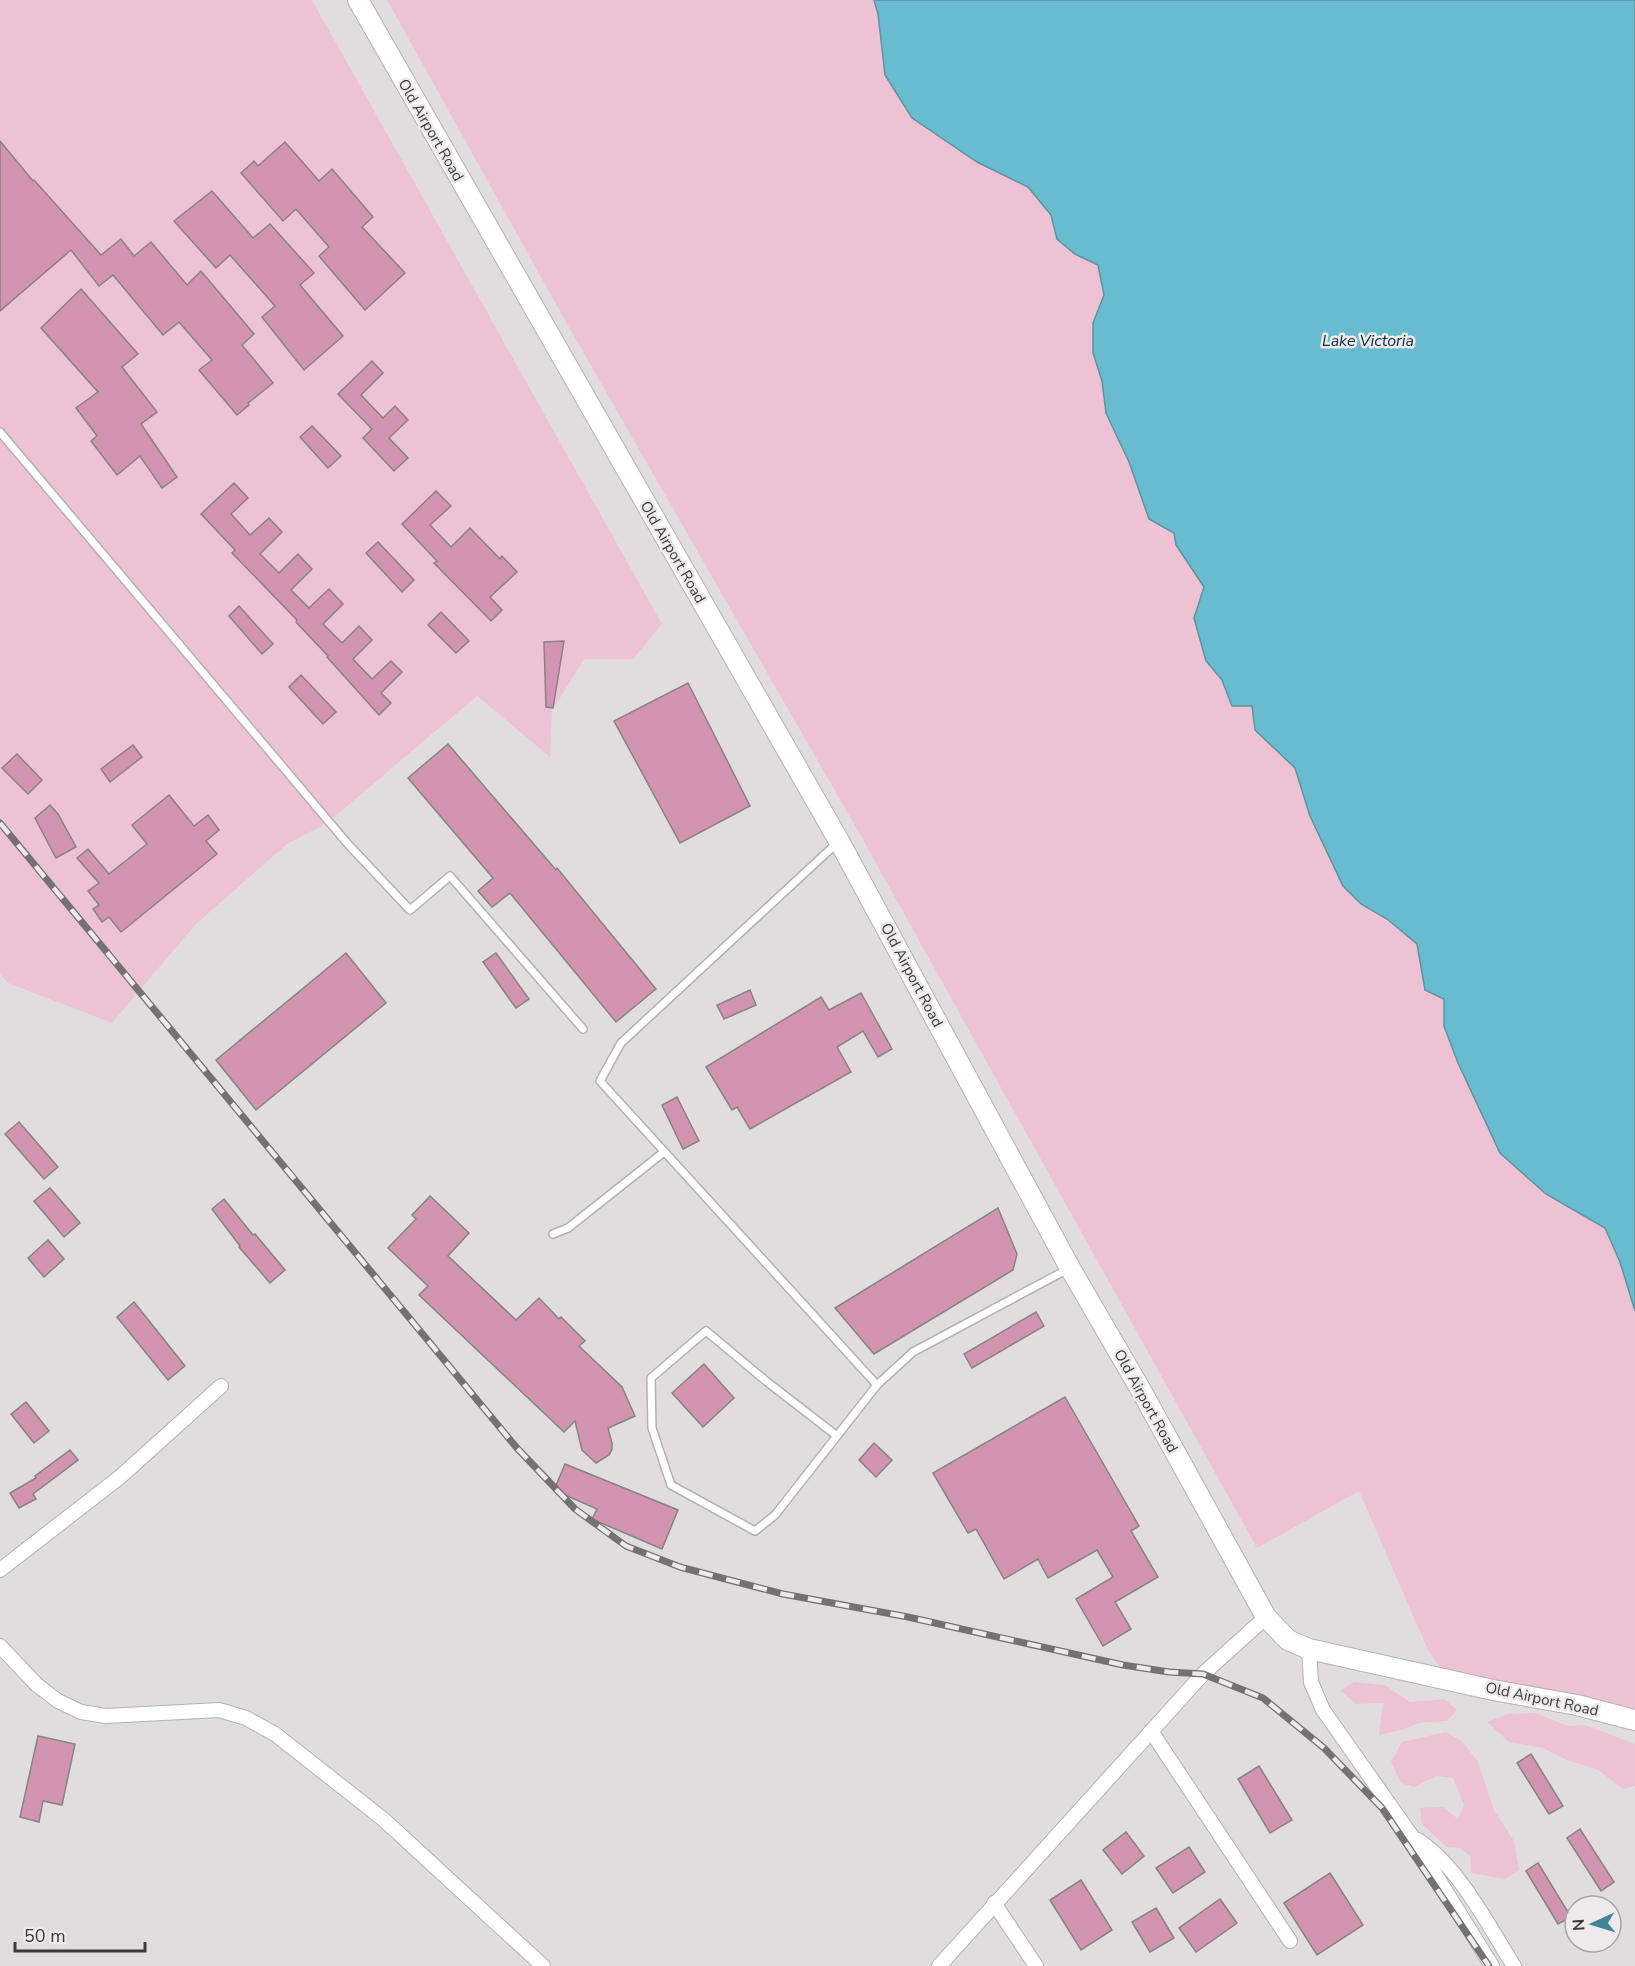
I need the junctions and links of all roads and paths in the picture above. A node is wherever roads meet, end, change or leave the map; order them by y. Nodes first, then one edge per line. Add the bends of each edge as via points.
1 (358, 0) edge
2 (0, 432) edge
3 (839, 841) junction
4 (583, 1029) dead end
5 (664, 1152) junction
6 (553, 1234) dead end
7 (1070, 1268) junction
8 (877, 1385) junction
9 (221, 1386) dead end
10 (837, 1436) junction
11 (0, 1570) edge
12 (1266, 1617) junction
13 (0, 1647) edge
14 (1309, 1649) junction
15 (1635, 1720) edge
16 (1151, 1731) junction
17 (1411, 1835) junction
18 (994, 1903) junction
19 (1290, 1941) dead end
20 (543, 1966) edge
21 (939, 1966) edge
22 (1036, 1966) edge
23 (1492, 1966) edge
24 (1514, 1966) edge

1 - 3 main road, Old Airport Road
2 - 4 lane via 347,843 410,910 450,876
3 - 5 lane via 621,1043 600,1081
3 - 7 main road, Old Airport Road
5 - 6 lane via 568,1228
5 - 8 lane
7 - 8 lane via 914,1352
7 - 12 main road, Old Airport Road
8 - 10 lane
9 - 11 street via 120,1477
10 - 10 lane via 775,1515 755,1531 671,1485 652,1428 651,1378 706,1332
12 - 14 main road, Old Airport Road via 1288,1641
12 - 16 street via 1203,1674
13 - 20 street via 37,1685 81,1712 106,1716 219,1710 246,1718 275,1734 383,1819
14 - 15 main road, Old Airport Road
14 - 17 street via 1311,1682 1323,1710
16 - 18 street
16 - 19 street
17 - 23 street
17 - 24 street via 1427,1846 1461,1884
18 - 21 street
18 - 22 street

